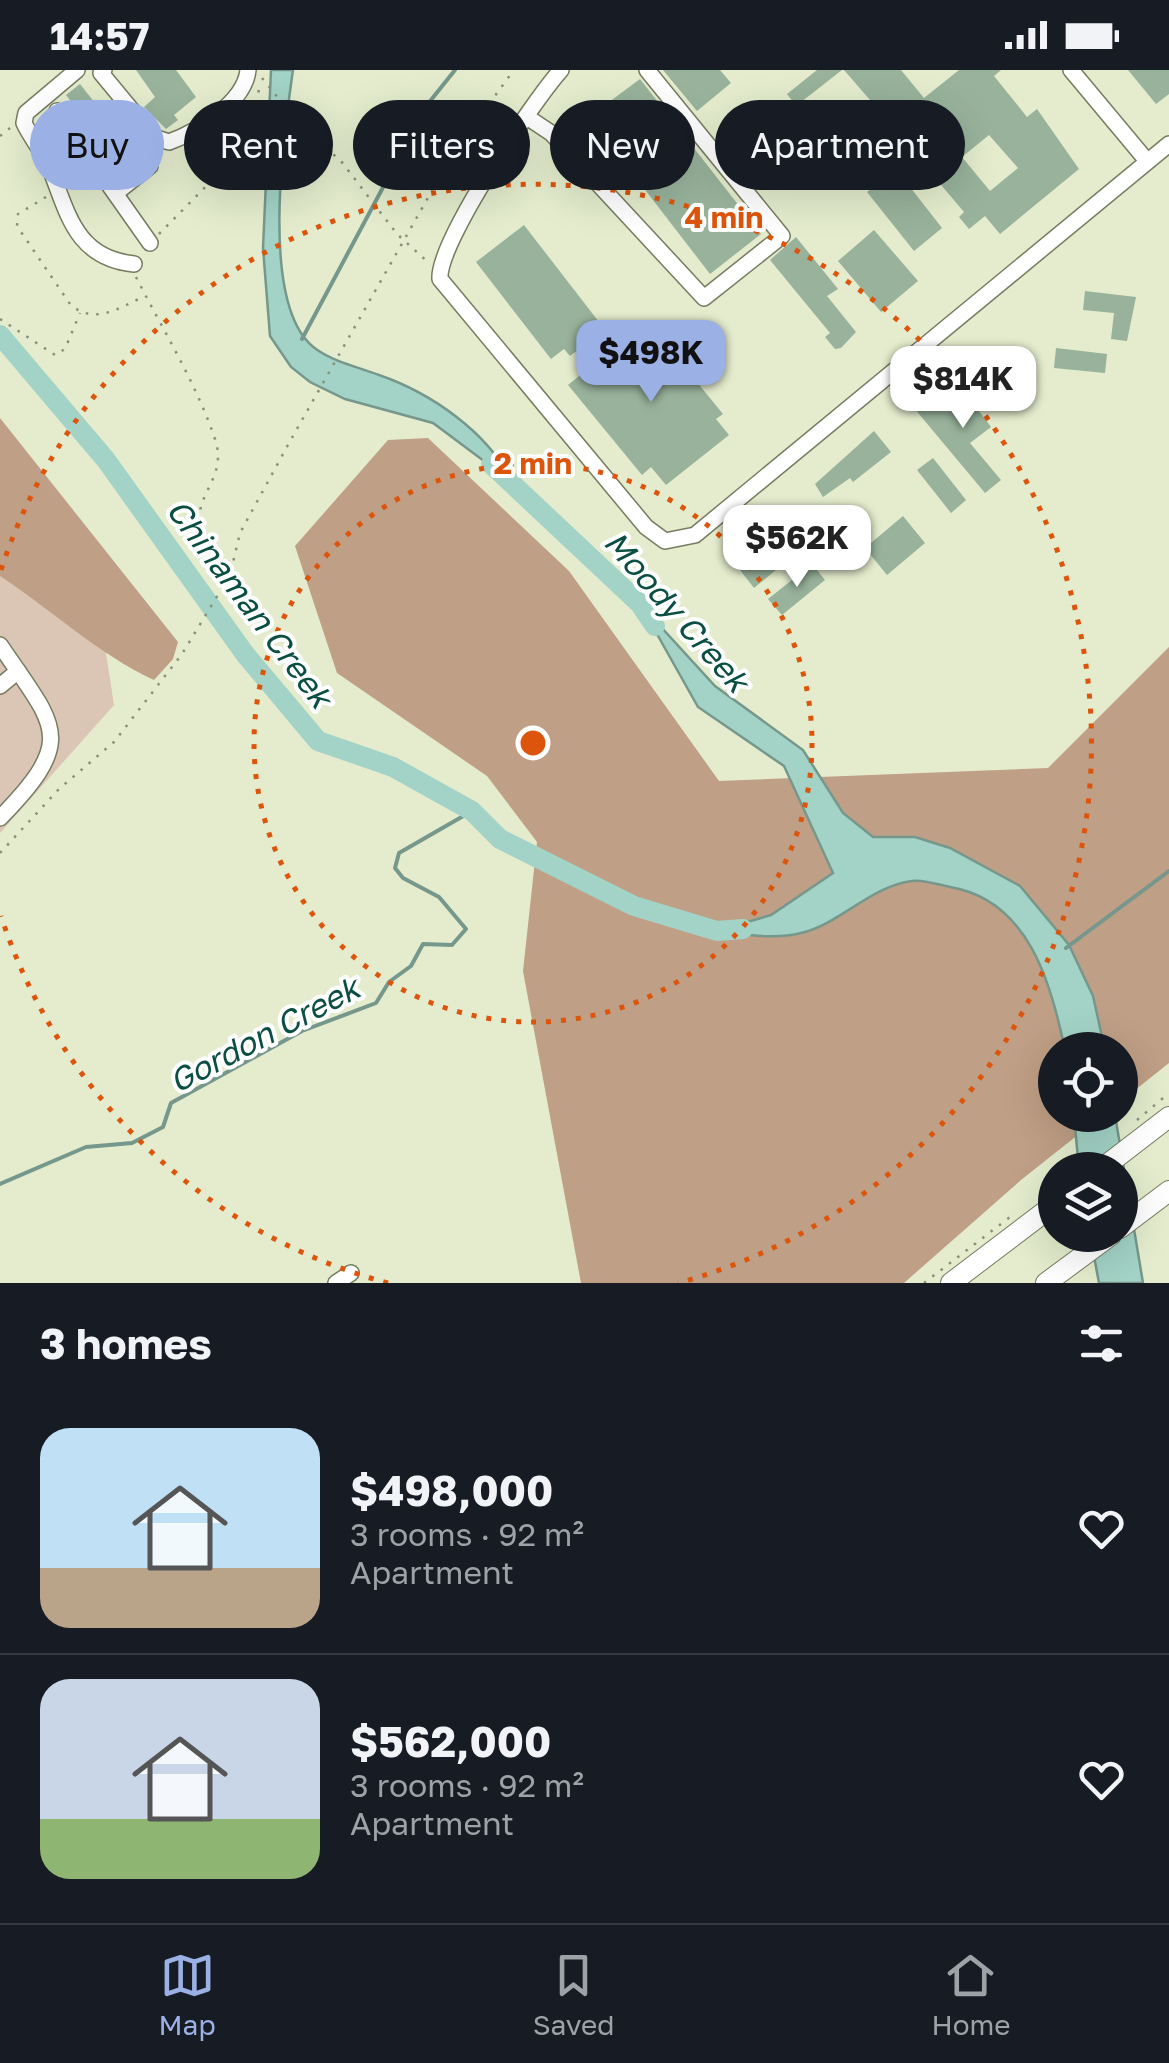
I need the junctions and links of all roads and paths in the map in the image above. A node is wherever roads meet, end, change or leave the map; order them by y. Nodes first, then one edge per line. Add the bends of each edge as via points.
1 (77, 70) edge
2 (104, 70) edge
3 (514, 70) edge
4 (561, 70) edge
5 (646, 70) edge
6 (1071, 70) edge
7 (254, 72) edge
8 (530, 113) edge
9 (530, 119) edge
10 (1169, 144) edge
11 (1147, 161) junction
12 (114, 190) edge
13 (120, 190) edge
14 (482, 190) edge
15 (56, 192) junction
16 (116, 193) junction
17 (150, 242) joint
18 (405, 242) junction
19 (134, 264) joint
20 (440, 269) junction
21 (146, 295) junction
22 (80, 313) junction
23 (0, 319) edge
24 (232, 565) junction
25 (0, 646) edge
26 (18, 671) junction
27 (0, 686) edge
28 (0, 818) edge
29 (0, 853) edge
30 (1169, 1093) edge
31 (1169, 1117) edge
32 (1140, 1129) junction
33 (1118, 1152) edge
34 (1169, 1190) edge
35 (1038, 1211) edge
36 (1138, 1215) edge
37 (1024, 1216) junction
38 (1088, 1252) edge
39 (351, 1273) dead end
40 (1050, 1280) edge
41 (336, 1283) edge
42 (924, 1283) edge
43 (951, 1283) edge

1 - 15 street via 24,118
2 - 7 street via 146,130 164,142 195,130
3 - 18 path via 455,150
4 - 8 street
5 - 9 street via 782,236 704,298
6 - 11 street
7 - 17 path via 257,121 220,172
7 - 18 path via 341,161
10 - 11 street
11 - 20 street via 695,535 676,541 653,535 444,288
12 - 16 street
13 - 16 street
14 - 20 street
15 - 19 street via 76,232 112,259
15 - 22 path via 18,214 17,226
16 - 17 street
18 - 20 path
18 - 24 path via 240,533
19 - 21 path
21 - 22 path via 107,313
21 - 24 path via 216,440 218,466 201,494 200,517 209,542
22 - 23 path via 55,356
24 - 29 path via 194,633 114,742
25 - 26 street
26 - 27 street
26 - 28 street via 47,714 52,742 37,777
30 - 32 path
31 - 32 highway
32 - 33 highway
34 - 36 highway
35 - 37 highway
37 - 42 path
37 - 43 highway
38 - 40 highway
39 - 41 street

